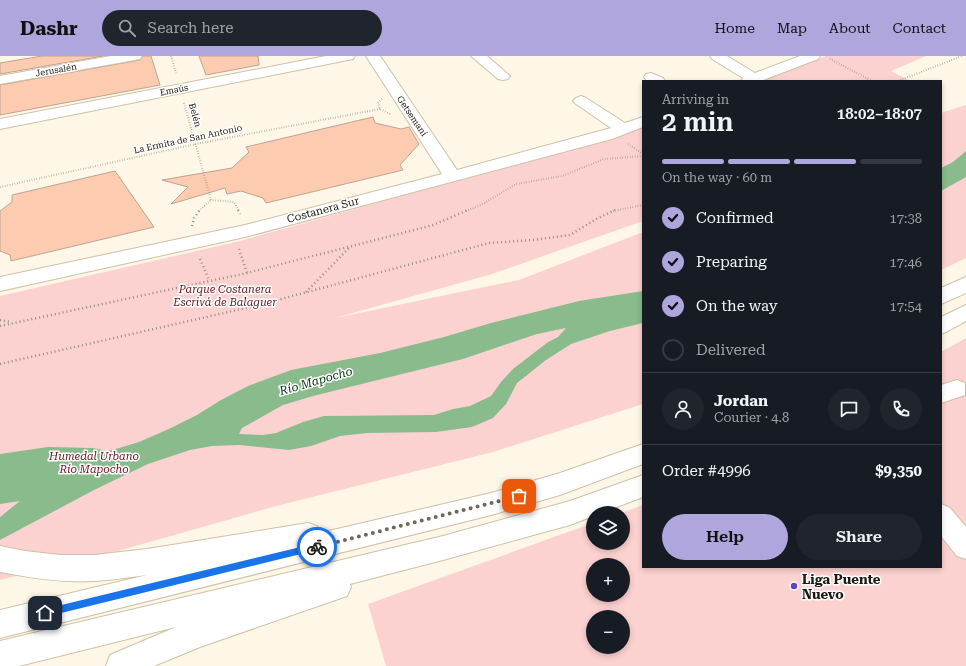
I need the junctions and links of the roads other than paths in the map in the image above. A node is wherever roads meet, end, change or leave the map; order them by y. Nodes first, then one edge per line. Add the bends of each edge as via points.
1 (135, 56) edge
2 (348, 56) edge
3 (373, 56) edge
4 (478, 56) edge
5 (717, 56) edge
6 (813, 56) edge
7 (503, 76) dead end
8 (0, 80) edge
9 (751, 80) edge
10 (581, 101) dead end
11 (642, 122) edge
12 (0, 124) edge
13 (623, 129) junction
14 (452, 176) junction
15 (0, 284) edge
16 (966, 284) edge
17 (942, 296) edge
18 (966, 312) edge
19 (942, 325) edge
20 (642, 454) edge
21 (642, 486) edge
22 (942, 517) edge
23 (423, 521) junction
24 (966, 547) edge
25 (443, 548) junction
26 (0, 559) edge
27 (0, 624) edge
28 (0, 656) edge
29 (121, 666) edge

1 - 8 main road, Jerusalén
2 - 12 main road, Emaús
3 - 14 main road, Getsemaní
4 - 7 main road
5 - 9 main road
6 - 9 main road
10 - 13 main road
11 - 13 main road, Costanera Sur
13 - 14 main road, Costanera Sur via 606,136
14 - 15 main road, Costanera Sur via 239,232
16 - 17 main road
18 - 19 main road
20 - 23 main road via 560,484
21 - 25 main road via 570,513
22 - 24 main road
23 - 26 main road via 351,529 147,562 94,568 60,568
23 - 27 main road
25 - 28 main road
25 - 29 main road via 319,594 204,630

